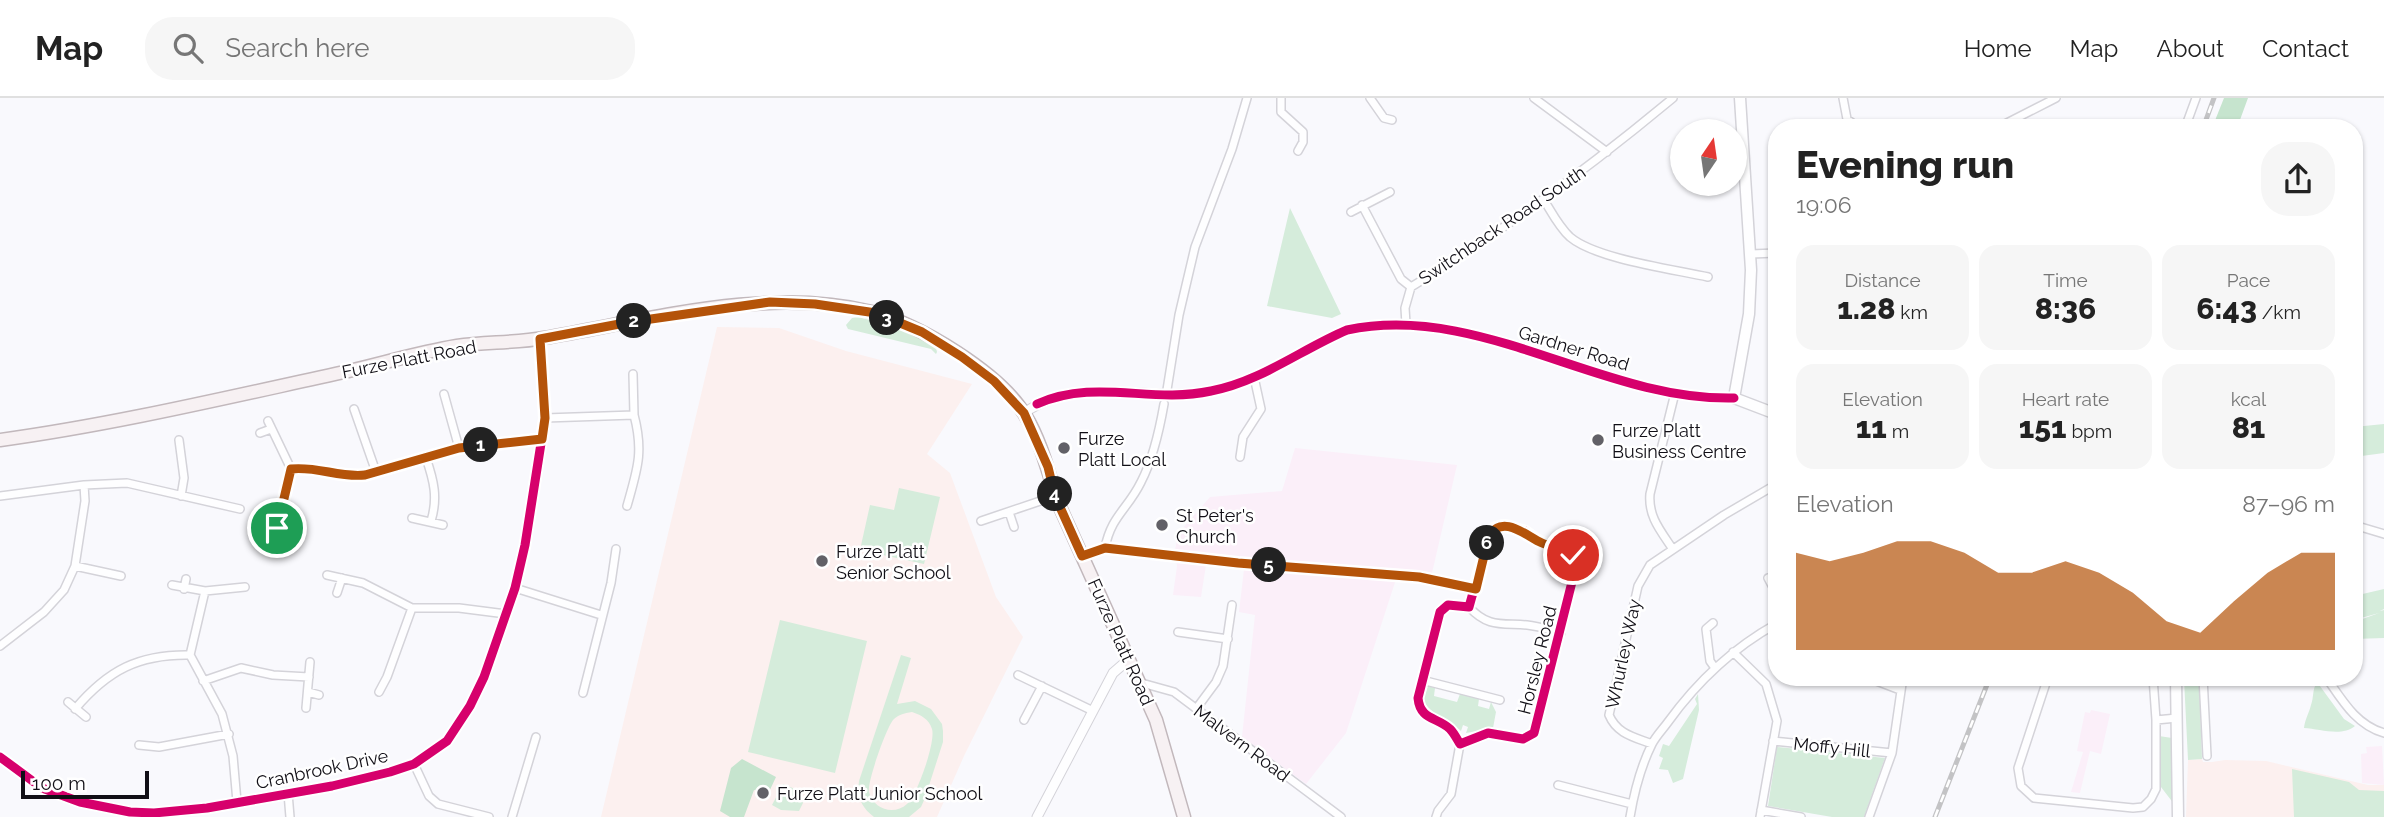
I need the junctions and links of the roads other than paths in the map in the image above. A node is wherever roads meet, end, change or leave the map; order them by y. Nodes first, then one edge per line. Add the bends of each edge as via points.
1 (1248, 98) edge
2 (1281, 98) edge
3 (1370, 98) edge
4 (1534, 98) edge
5 (1673, 98) edge
6 (1740, 98) edge
7 (1843, 98) edge
8 (2056, 98) edge
9 (2196, 98) edge
10 (1847, 119) edge
11 (2015, 119) edge
12 (2188, 119) edge
13 (1392, 120) dead end
14 (1298, 151) dead end
15 (1608, 152) junction
16 (1390, 192) dead end
17 (1544, 200) junction
18 (1362, 205) junction
19 (1351, 212) dead end
20 (1768, 253) edge
21 (1751, 254) junction
22 (1708, 277) dead end
23 (1411, 286) junction
24 (1406, 324) junction
25 (540, 339) junction
26 (633, 374) dead end
27 (1254, 377) junction
28 (1675, 393) junction
29 (444, 394) dead end
30 (1734, 398) junction
31 (1165, 400) junction
32 (354, 409) dead end
33 (448, 410) junction
34 (438, 411) dead end
35 (1768, 411) edge
36 (1024, 413) junction
37 (634, 415) junction
38 (369, 416) dead end
39 (545, 418) junction
40 (358, 419) junction
41 (260, 433) dead end
42 (542, 439) junction
43 (0, 440) edge
44 (179, 440) dead end
45 (459, 448) junction
46 (1240, 457) dead end
47 (426, 458) junction
48 (291, 469) junction
49 (376, 472) junction
50 (84, 485) junction
51 (1768, 489) edge
52 (0, 496) edge
53 (181, 496) junction
54 (229, 496) dead end
55 (1055, 496) junction
56 (226, 505) junction
57 (627, 506) dead end
58 (270, 508) dead end
59 (240, 509) dead end
60 (281, 511) junction
61 (1009, 512) junction
62 (412, 518) dead end
63 (431, 521) junction
64 (981, 521) dead end
65 (443, 525) dead end
66 (1014, 527) dead end
67 (2363, 527) edge
68 (277, 528) dead end
69 (2384, 534) edge
70 (1105, 548) junction
71 (1672, 548) junction
72 (616, 549) dead end
73 (1082, 556) junction
74 (75, 566) junction
75 (327, 575) dead end
76 (342, 578) junction
77 (186, 579) dead end
78 (111, 583) dead end
79 (172, 585) dead end
80 (515, 588) junction
81 (184, 589) junction
82 (1476, 589) junction
83 (205, 591) junction
84 (337, 593) dead end
85 (238, 598) dead end
86 (1232, 605) dead end
87 (1469, 607) junction
88 (412, 608) junction
89 (506, 614) junction
90 (601, 615) junction
91 (1713, 623) dead end
92 (1768, 629) edge
93 (1178, 632) dead end
94 (1560, 633) junction
95 (1228, 639) junction
96 (0, 646) edge
97 (1733, 652) junction
98 (190, 655) junction
99 (1128, 660) junction
100 (310, 662) dead end
101 (1715, 668) junction
102 (1018, 675) dead end
103 (309, 677) junction
104 (1422, 680) junction
105 (202, 681) junction
106 (1138, 681) junction
107 (385, 683) junction
108 (1042, 686) junction
109 (1890, 686) edge
110 (1901, 686) edge
111 (2045, 686) edge
112 (2153, 686) edge
113 (2176, 686) edge
114 (2203, 686) edge
115 (2332, 686) edge
116 (393, 689) dead end
117 (1900, 690) junction
118 (308, 692) junction
119 (379, 692) dead end
120 (583, 693) dead end
121 (319, 695) dead end
122 (1500, 699) dead end
123 (68, 702) dead end
124 (306, 708) dead end
125 (75, 709) junction
126 (1091, 709) junction
127 (1196, 709) junction
128 (86, 716) dead end
129 (2178, 718) junction
130 (1024, 720) dead end
131 (2156, 720) junction
132 (2384, 733) edge
133 (229, 734) junction
134 (536, 737) dead end
135 (1773, 741) junction
136 (1460, 744) junction
137 (1652, 744) junction
138 (139, 745) dead end
139 (1892, 753) junction
140 (2207, 756) dead end
141 (0, 757) edge
142 (414, 764) junction
143 (1558, 785) dead end
144 (288, 793) junction
145 (237, 802) junction
146 (1632, 804) junction
147 (109, 808) junction
148 (1760, 814) edge
149 (479, 816) edge
150 (104, 817) edge
151 (290, 817) edge
152 (489, 817) edge
153 (512, 817) edge
154 (1037, 817) edge
155 (1184, 817) edge
156 (1341, 817) edge
157 (1436, 817) edge
158 (1630, 817) edge
159 (1801, 817) edge
160 (1869, 817) edge
161 (2178, 817) edge

1 - 31 street via 1195,247
2 - 14 street via 1281,112 1303,132
3 - 13 street via 1384,118
4 - 15 street
5 - 15 street, Switchback Road South
6 - 21 main road
7 - 10 street
8 - 11 street
9 - 12 street
15 - 17 street, Switchback Road South
16 - 18 street
17 - 22 street via 1570,237 1584,246
17 - 23 street, Switchback Road South
18 - 19 street
18 - 23 street via 1401,279
20 - 21 street
21 - 30 main road via 1749,314
23 - 24 street, Switchback Road South
24 - 27 street via 1347,330
24 - 28 street, Gardner Road via 1439,327
25 - 36 main road, Furze Platt Road via 770,302 847,307 922,332 994,381
25 - 39 street, Cranbrook Drive
25 - 43 main road, Furze Platt Road via 456,346 76,429
26 - 37 street
27 - 31 street via 1210,392
27 - 46 street via 1261,409 1243,438
28 - 30 street, Gardner Road
28 - 71 street via 1649,508
29 - 33 street
30 - 35 main road, Gardner Road
31 - 36 street via 1094,390 1060,395
31 - 70 street via 1141,482 1109,529
32 - 40 street
33 - 34 street
33 - 45 street
36 - 55 main road, Furze Platt Road via 1048,467
37 - 39 street
37 - 57 street via 639,464
38 - 40 street
39 - 42 street, Cranbrook Drive
40 - 49 street
41 - 48 street via 270,425
42 - 45 street
42 - 80 street, Cranbrook Drive
44 - 53 street via 184,478
45 - 47 street
47 - 49 street
47 - 63 street via 435,483
48 - 49 street via 310,467 354,476
48 - 60 street
50 - 52 street
50 - 53 street via 127,483
50 - 74 street
51 - 71 street, Whurley Way
53 - 56 street
54 - 56 street
55 - 61 street
55 - 73 main road, Furze Platt Road
56 - 59 street
58 - 60 street
60 - 68 street
61 - 64 street
61 - 66 street
62 - 63 street
63 - 65 street
67 - 69 street
70 - 73 street
70 - 82 street via 1433,578
71 - 137 street, Whurley Way via 1650,565 1638,586 1609,715 1614,726
72 - 90 street
73 - 99 main road, Furze Platt Road
74 - 78 street via 117,575
74 - 96 street via 64,590 44,612
75 - 76 street
76 - 84 street
76 - 88 street via 363,583
77 - 81 street
79 - 81 street
80 - 89 street, Cranbrook Drive
80 - 90 street
81 - 83 street
82 - 87 street
82 - 94 street, Horsley Road via 1489,535 1497,527 1525,531 1541,543 1569,551 1576,566
83 - 85 street via 241,588
83 - 98 street
86 - 95 street
87 - 94 street via 1485,620
87 - 104 street via 1441,609
88 - 89 street
88 - 107 street
89 - 142 street, Cranbrook Drive via 470,706 447,741
90 - 120 street
91 - 101 street via 1706,629
92 - 97 street
93 - 95 street
94 - 136 street, Horsley Road via 1534,733 1523,739 1488,733
95 - 127 street via 1223,666
97 - 101 street
97 - 135 street via 1766,684 1777,720
98 - 105 street
98 - 125 street via 150,657 128,664
99 - 106 main road, Furze Platt Road
99 - 126 street via 1113,673
100 - 103 street
101 - 137 street
102 - 108 street
103 - 105 street via 241,668
103 - 118 street
104 - 122 street
104 - 136 street via 1418,706 1425,716 1449,728
105 - 133 street
106 - 127 street, Malvern Road via 1174,692
106 - 155 main road, Furze Platt Road via 1156,720
107 - 116 street
107 - 119 street
108 - 126 street
108 - 130 street
109 - 117 street
110 - 117 street
111 - 131 street via 2018,768 2021,786 2034,798 2143,807 2156,789
112 - 131 street
113 - 129 main road
114 - 140 street
115 - 132 street via 2362,724
117 - 139 street
118 - 121 street
118 - 124 street
123 - 125 street
125 - 128 street
126 - 154 street
127 - 156 street, Malvern Road
129 - 131 street
129 - 161 main road
133 - 138 street via 159,747
133 - 145 street
134 - 153 street
135 - 139 street, Moffy Hill
135 - 148 street
136 - 157 street via 1451,794
137 - 146 street
139 - 160 street
141 - 147 street, Cranbrook Drive via 42,788
142 - 144 street, Cranbrook Drive
142 - 149 street via 429,796 438,804
143 - 146 street
144 - 145 street, Cranbrook Drive
144 - 151 street
145 - 147 street, Cranbrook Drive via 154,813
146 - 158 street
147 - 150 street
148 - 159 street
149 - 152 street

